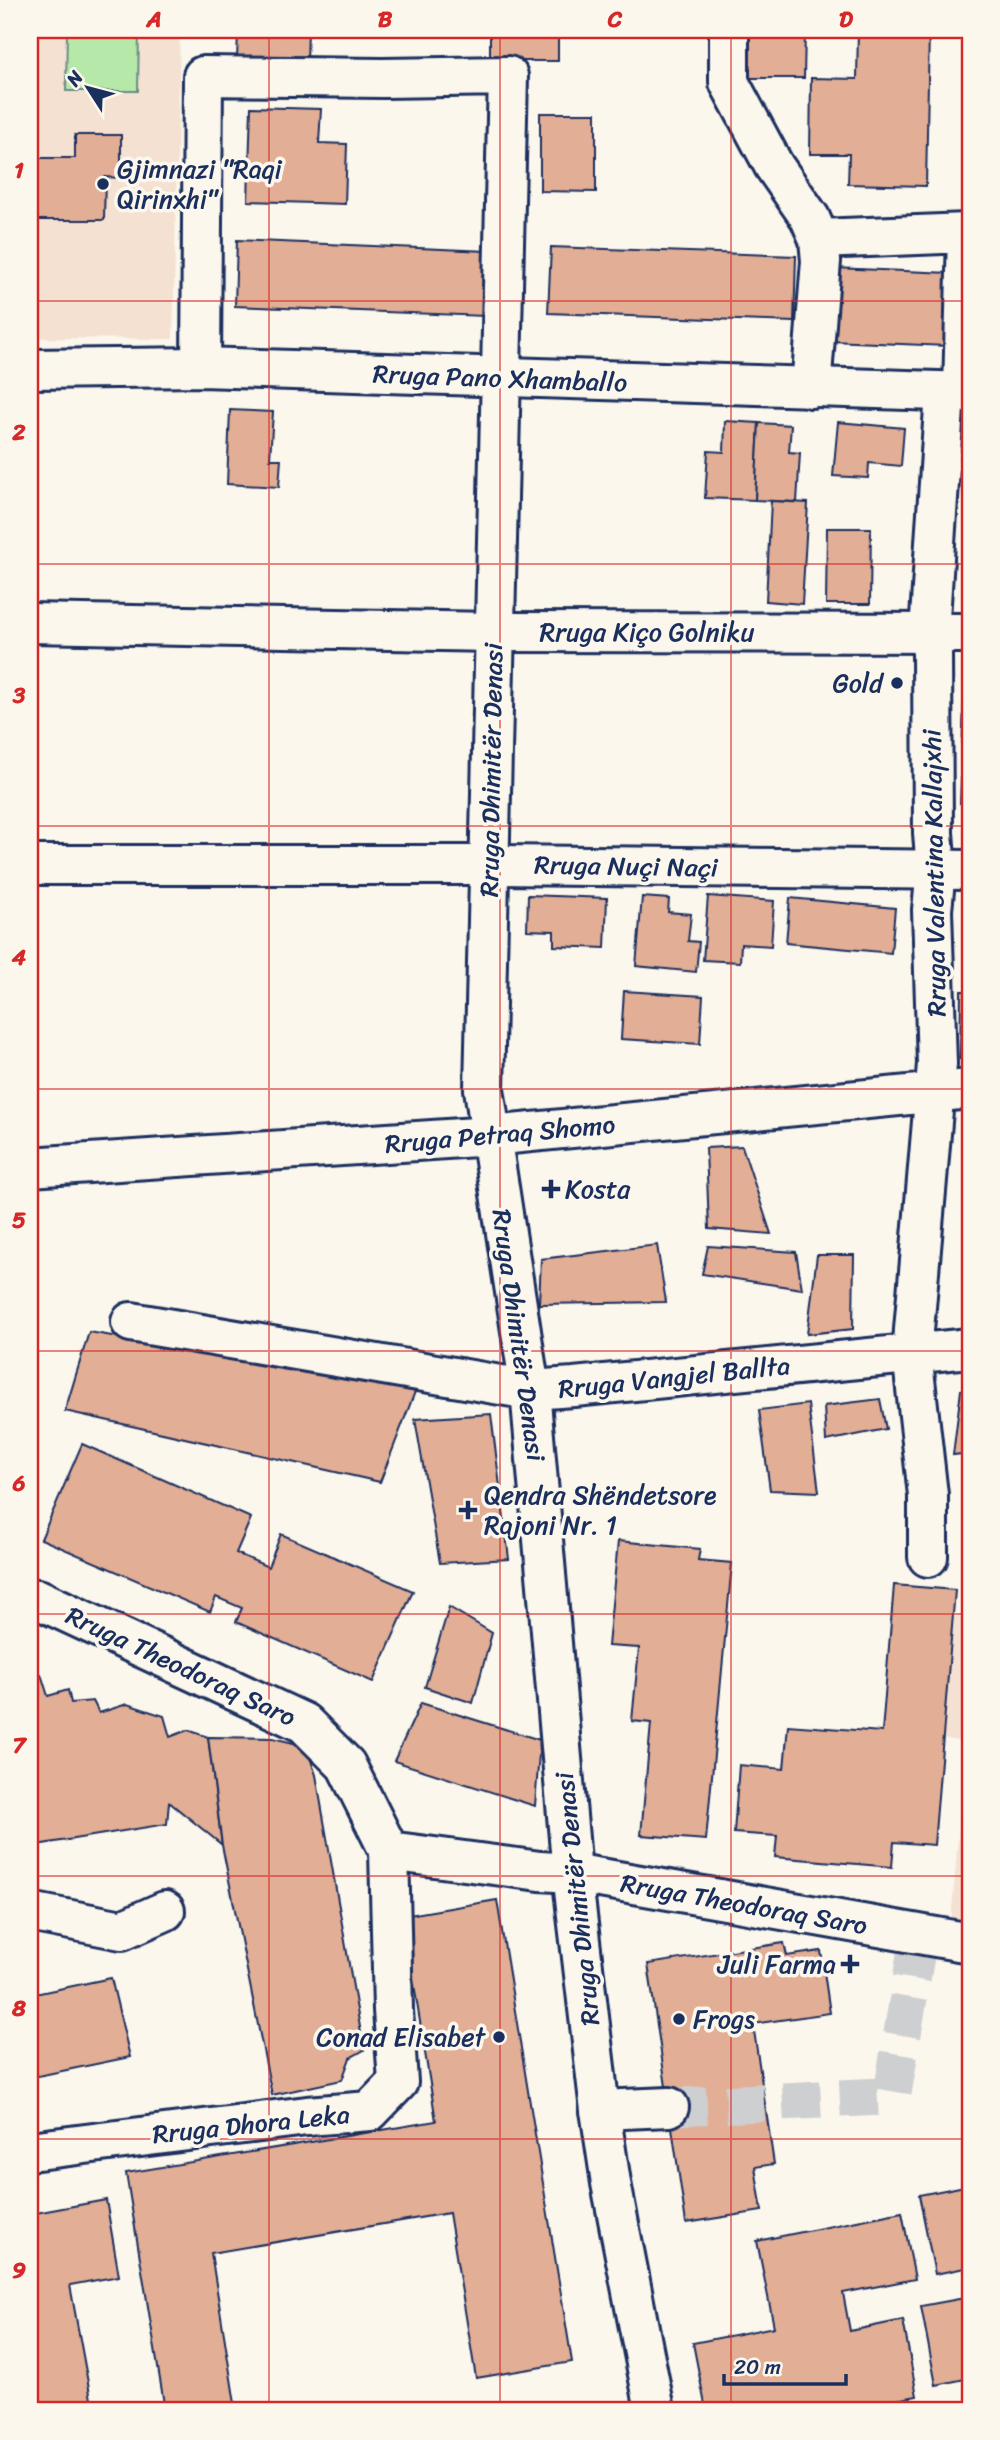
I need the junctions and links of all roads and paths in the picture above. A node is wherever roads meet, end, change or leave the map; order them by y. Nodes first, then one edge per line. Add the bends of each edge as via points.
1 (729, 30) edge
2 (819, 239) junction
3 (201, 367) junction
4 (30, 369) edge
5 (502, 379) junction
6 (811, 388) junction
7 (959, 392) edge
8 (30, 623) edge
9 (493, 632) junction
10 (929, 633) junction
11 (970, 633) edge
12 (490, 864) junction
13 (30, 865) edge
14 (953, 870) edge
15 (970, 1089) edge
16 (933, 1094) junction
17 (491, 1136) junction
18 (30, 1167) edge
19 (131, 1322) dead end
20 (970, 1348) edge
21 (912, 1353) junction
22 (530, 1390) junction
23 (928, 1556) dead end
24 (30, 1598) edge
25 (388, 1851) junction
26 (572, 1873) junction
27 (165, 1911) dead end
28 (30, 1912) edge
29 (970, 1943) edge
30 (669, 2107) tunnel mouth
31 (600, 2110) junction
32 (30, 2151) edge
33 (655, 2410) edge

1 - 2 street via 729,82
2 - 6 street
2 - 7 street, Rruga Valentina Kallajxhi via 967,233
3 - 4 street, Rruga Pano Xhamballo
3 - 5 street, Rruga Pano Xhamballo
3 - 5 street, Rruga Dhimitër Denasi via 203,76 508,76
5 - 6 street, Rruga Pano Xhamballo
5 - 9 street, Rruga Dhimitër Denasi
6 - 7 street, Rruga Pano Xhamballo
7 - 10 street, Rruga Valentina Kallajxhi
8 - 9 street, Rruga Kiço Golniku
9 - 10 street, Rruga Kiço Golniku
9 - 12 street, Rruga Dhimitër Denasi
10 - 11 street, Rruga Kiço Golniku
10 - 14 street, Rruga Valentina Kallajxhi via 933,833
12 - 13 street, Rruga Nuçi Naçi
12 - 14 street, Rruga Nuçi Naçi
12 - 17 street, Rruga Dhimitër Denasi via 484,1089
14 - 16 street, Rruga Valentina Kallajxhi via 932,911
15 - 16 street, Rruga Petraq Shomo
16 - 17 street, Rruga Petraq Shomo
16 - 21 street, Rruga Valentina Kallajxhi
17 - 18 street, Rruga Petraq Shomo
17 - 22 street, Rruga Dhimitër Denasi
19 - 22 street, Rruga Vangjel Ballta
20 - 21 street, Rruga Vangjel Ballta
21 - 22 street, Rruga Vangjel Ballta
21 - 23 street, Rruga Valentina Kallajxhi via 928,1495
22 - 26 street, Rruga Dhimitër Denasi
24 - 25 street, Rruga Theodoraq Saro via 304,1723 346,1765
25 - 26 street, Rruga Theodoraq Saro
25 - 32 street, Rruga Dhora Leka via 398,2082 370,2111
26 - 29 street, Rruga Theodoraq Saro
26 - 31 street, Rruga Dhimitër Denasi
27 - 28 street via 122,1930
30 - 31 street
31 - 33 street, Rruga Dhimitër Denasi

